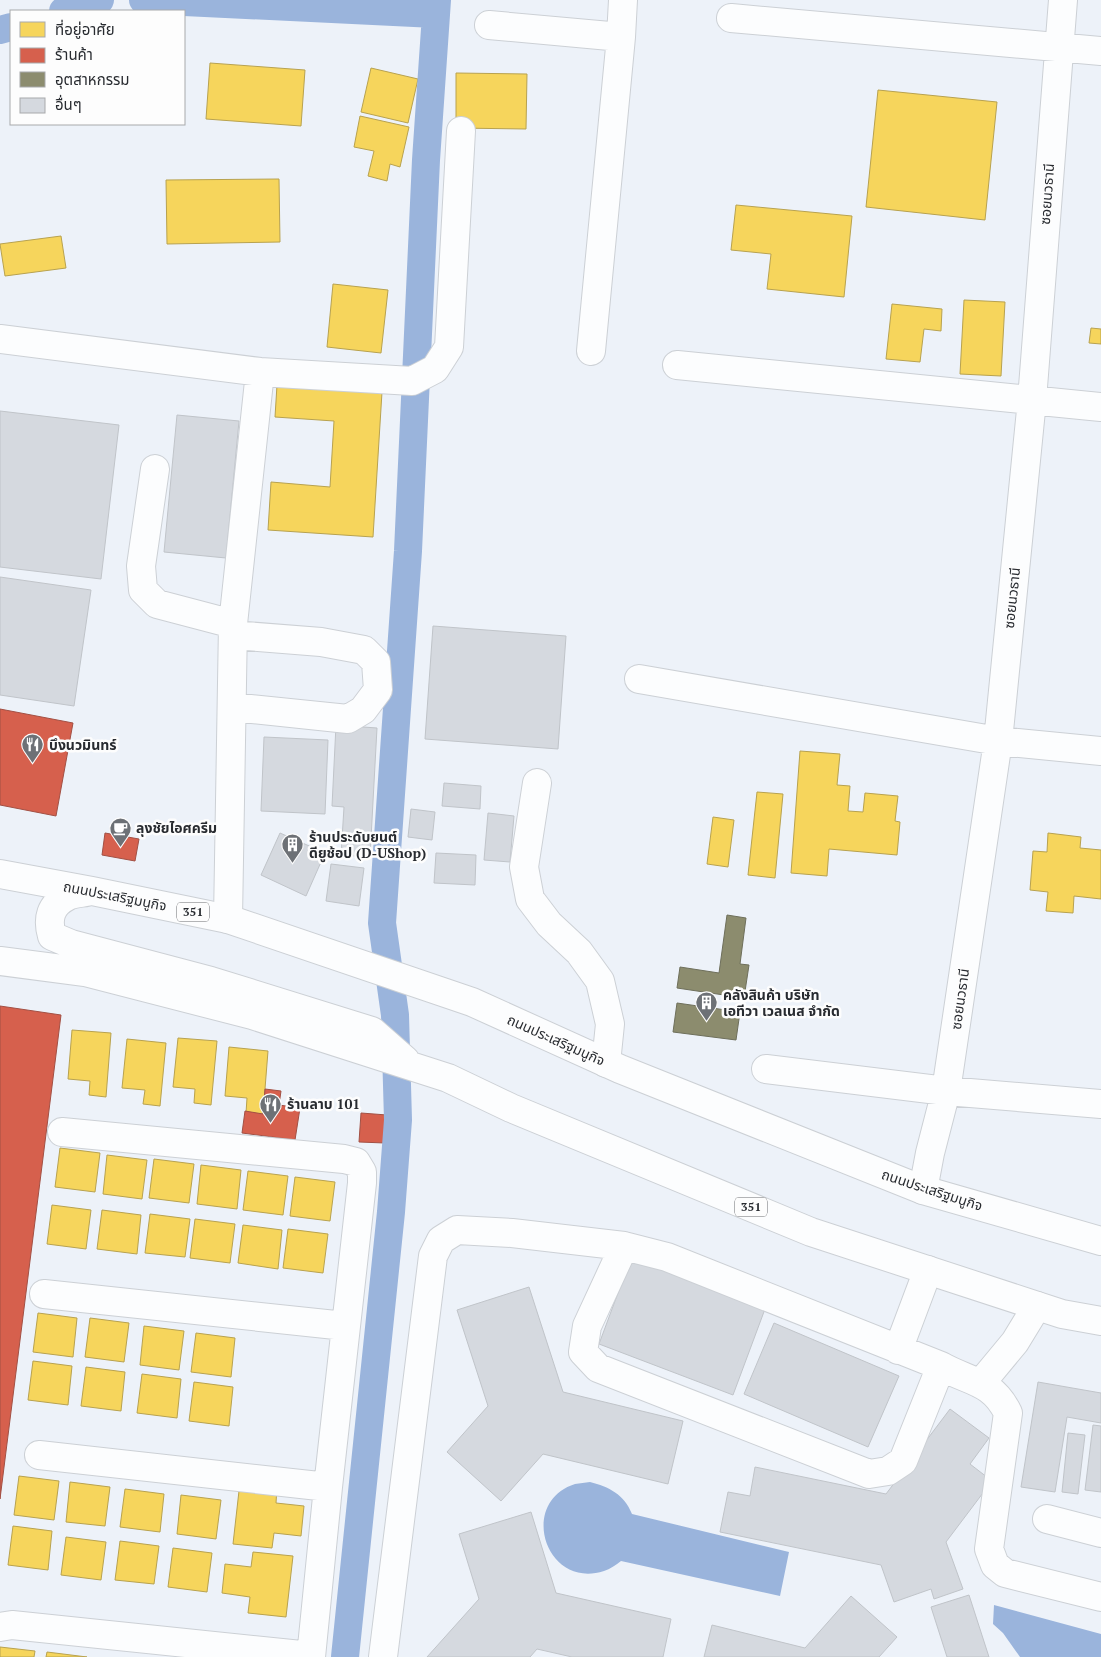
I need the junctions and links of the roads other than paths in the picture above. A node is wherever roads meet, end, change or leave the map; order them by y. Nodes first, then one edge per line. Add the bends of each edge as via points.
1 (623, 0) edge
2 (1063, 0) edge
3 (731, 18) dead end
4 (489, 25) dead end
5 (621, 37) junction
6 (1058, 47) junction
7 (1101, 52) edge
8 (461, 131) dead end
9 (0, 340) edge
10 (591, 351) dead end
11 (677, 365) dead end
12 (260, 372) junction
13 (1032, 400) junction
14 (1101, 406) edge
15 (155, 469) dead end
16 (233, 630) junction
17 (639, 679) dead end
18 (232, 707) junction
19 (998, 741) junction
20 (1101, 751) edge
21 (537, 783) dead end
22 (0, 874) edge
23 (92, 891) junction
24 (228, 919) junction
25 (0, 961) edge
26 (378, 1046) junction
27 (606, 1062) junction
28 (766, 1070) dead end
29 (946, 1091) junction
30 (1101, 1104) edge
31 (62, 1132) dead end
32 (923, 1190) junction
33 (1101, 1241) edge
34 (624, 1246) junction
35 (928, 1270) junction
36 (44, 1294) dead end
37 (1037, 1306) junction
38 (1101, 1321) edge
39 (346, 1326) junction
40 (898, 1350) junction
41 (941, 1366) junction
42 (981, 1383) junction
43 (39, 1455) dead end
44 (328, 1487) junction
45 (1047, 1519) dead end
46 (1101, 1533) edge
47 (1101, 1597) edge
48 (6, 1626) edge
49 (311, 1657) edge
50 (383, 1657) edge

1 - 5 street
2 - 6 street, ซอยนวธานี
3 - 6 street
4 - 5 street
5 - 10 street
6 - 7 street
6 - 13 street, ซอยนวธานี
8 - 12 street via 449,347 435,369 417,378
9 - 12 street
11 - 13 street
12 - 16 street
13 - 14 street
13 - 19 street, ซอยนวธานี
15 - 16 street via 141,566 143,590 158,604
16 - 18 street
16 - 18 street via 364,650 376,662 378,690 363,710 348,719
17 - 19 street
18 - 24 street
19 - 20 street
19 - 29 street, ซอยนวธานี
21 - 27 street via 524,867 530,899 548,924 579,952 600,981 610,1024
22 - 23 street, ถนนประเสริฐมนูกิจ / 351
23 - 24 street, ถนนประเสริฐมนูกิจ / 351
23 - 26 street via 68,896 52,908 49,924 52,936 372,1031
24 - 27 street, ถนนประเสริฐมนูกิจ / 351 via 472,1002
25 - 26 street, 351 via 85,972
26 - 35 street, 351 via 412,1066 448,1078 511,1108 811,1232
27 - 32 street, ถนนประเสริฐมนูกิจ / 351
28 - 29 street
29 - 30 street
29 - 32 street, ซอยนวธานี
31 - 39 street via 356,1162 362,1172 362,1183
32 - 33 street, ถนนประเสริฐมนูกิจ / 351
34 - 40 street via 667,1257
34 - 41 street via 587,1326 583,1352 598,1368 869,1474 888,1471 903,1461
34 - 50 street via 457,1230 441,1240 436,1248
35 - 37 street, 351
35 - 40 street
36 - 39 street
37 - 38 street, 351
37 - 42 street via 1015,1342
39 - 44 street
40 - 41 street
41 - 42 street
42 - 47 street via 998,1398 1008,1413 989,1549 992,1560 1005,1573
43 - 44 street
44 - 49 street
45 - 46 street
48 - 49 street

